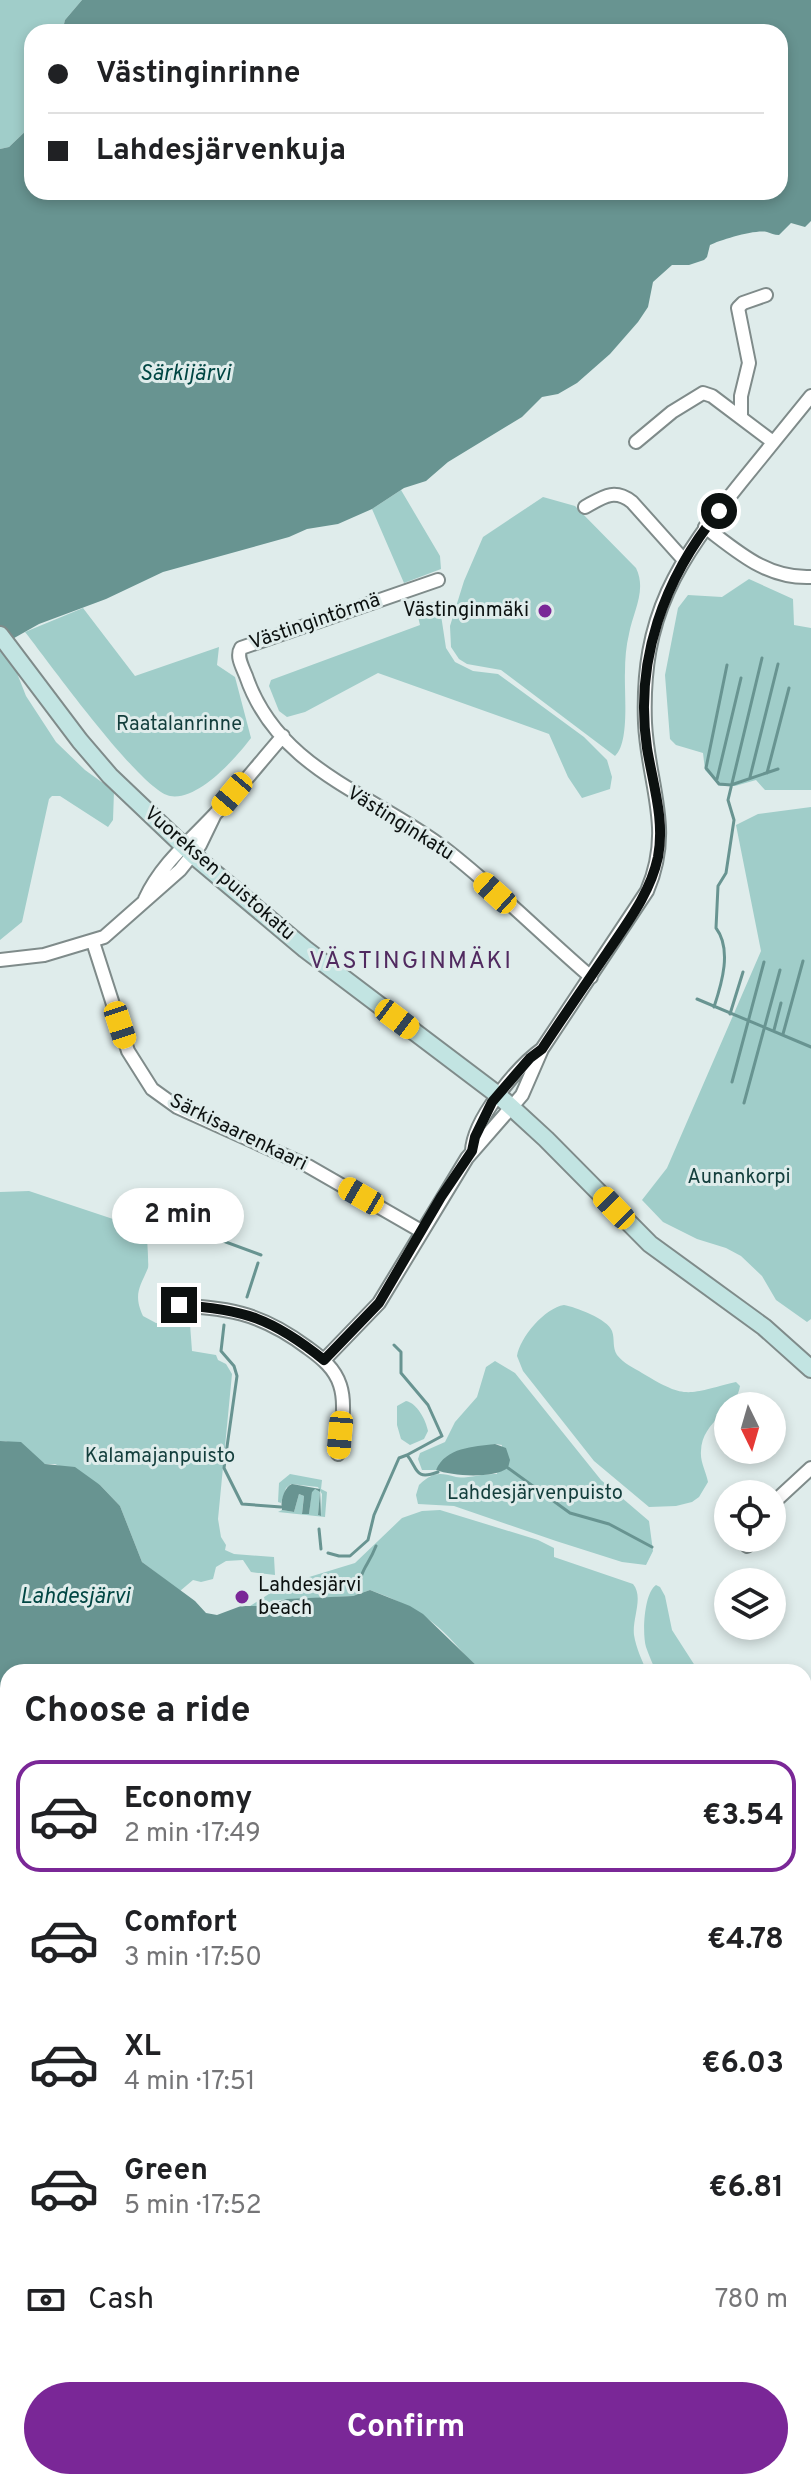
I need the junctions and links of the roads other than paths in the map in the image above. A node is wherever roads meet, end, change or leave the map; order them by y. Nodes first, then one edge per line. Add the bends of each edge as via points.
1 (766, 295) dead end
2 (811, 396) edge
3 (741, 418) junction
4 (636, 442) dead end
5 (773, 442) junction
6 (585, 507) dead end
7 (705, 527) junction
8 (683, 559) junction
9 (811, 577) edge
10 (438, 580) dead end
11 (0, 635) edge
12 (239, 651) joint
13 (283, 736) junction
14 (188, 850) junction
15 (93, 942) junction
16 (0, 960) edge
17 (591, 977) junction
18 (542, 1049) junction
19 (498, 1095) junction
20 (512, 1107) junction
21 (472, 1151) junction
22 (421, 1231) junction
23 (168, 1305) dead end
24 (764, 1327) junction
25 (811, 1354) edge
26 (324, 1360) junction
27 (811, 1369) edge
28 (338, 1454) dead end
29 (811, 1468) edge
30 (786, 1491) edge

1 - 3 street via 738,308 749,363
2 - 5 street
3 - 4 street via 709,394 700,394
3 - 5 street
5 - 7 street
6 - 8 street via 611,494 623,496
7 - 8 street
7 - 9 street via 763,568
8 - 17 street via 660,610 648,661 645,723 660,820 653,878
10 - 12 street, Västingintörmä
11 - 14 main road, Vuoreksen puistokatu via 110,776
12 - 13 street, Västinginkatu via 255,701
13 - 14 street
13 - 17 street, Västinginkatu via 341,787 442,847
14 - 15 street via 159,891
14 - 19 main road, Vuoreksen puistokatu via 305,949
15 - 16 street
15 - 22 street, Särkisaarenkaari via 128,1051 152,1089 177,1107 308,1166
17 - 18 street
18 - 19 street
18 - 20 street
19 - 20 main road, Vuoreksen puistokatu
19 - 21 street via 480,1124
20 - 21 street
20 - 24 main road, Vuoreksen puistokatu via 650,1244
21 - 22 street
22 - 26 street via 379,1303
23 - 26 street via 255,1316
24 - 25 main road, Vuoreksen puistokatu
24 - 27 main road, Vuoreksen puistokatu
26 - 28 street via 342,1394
29 - 30 street

